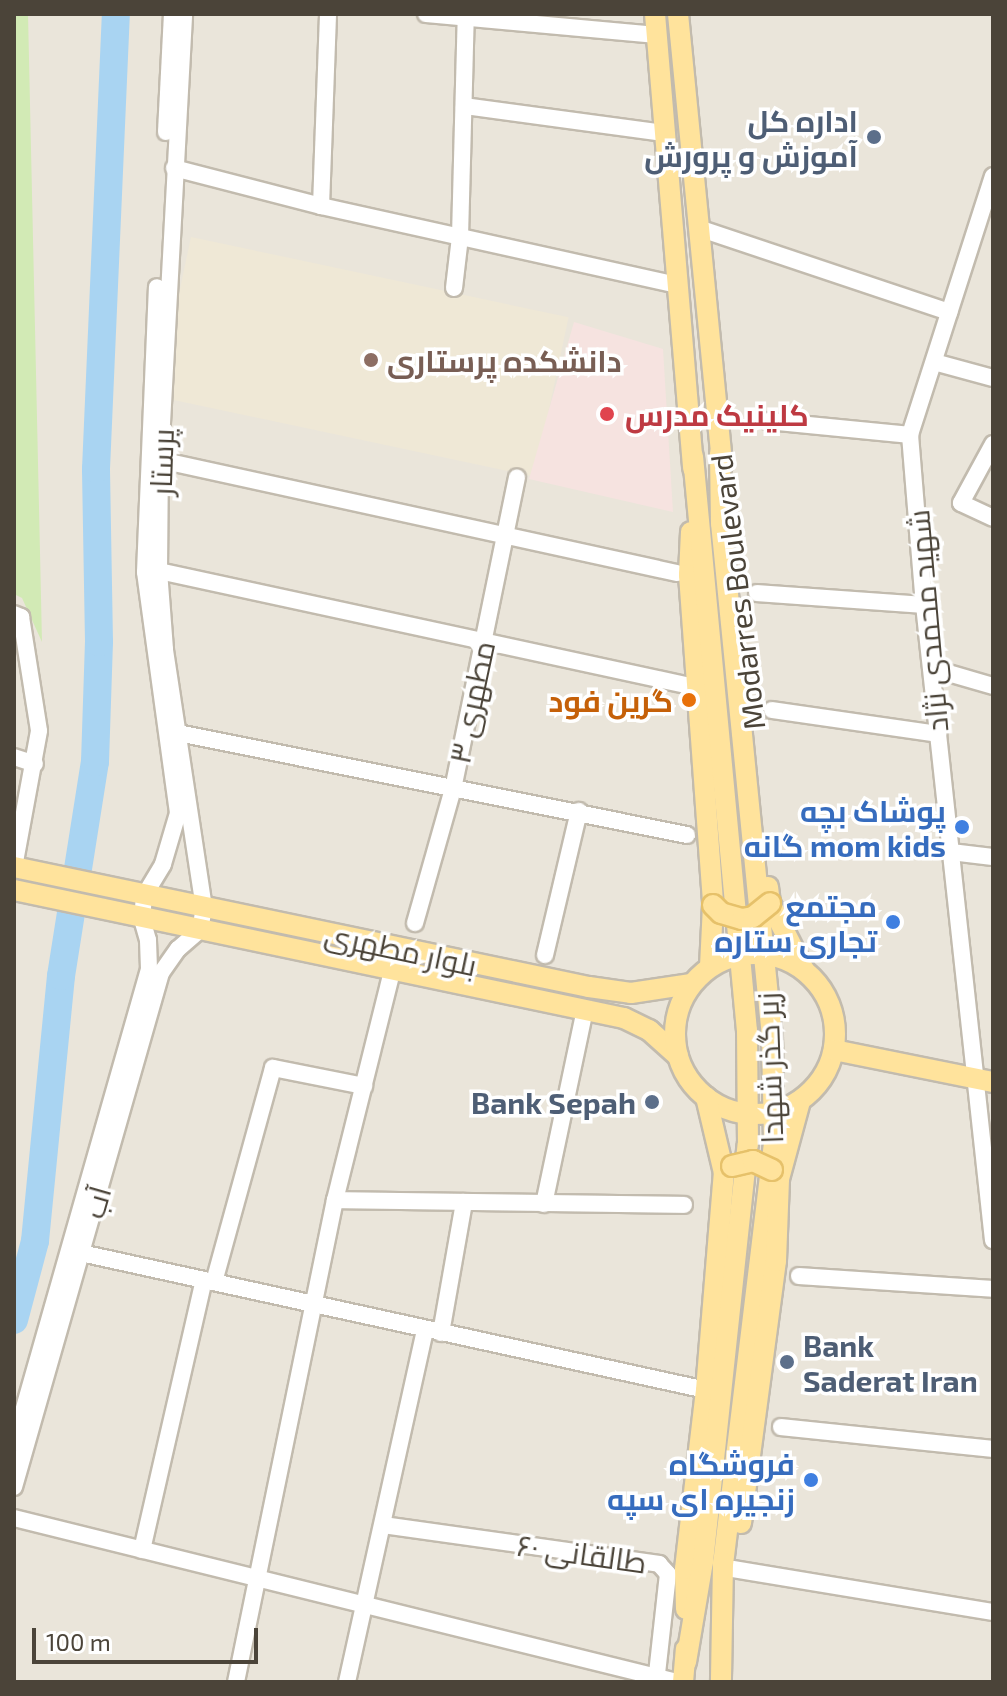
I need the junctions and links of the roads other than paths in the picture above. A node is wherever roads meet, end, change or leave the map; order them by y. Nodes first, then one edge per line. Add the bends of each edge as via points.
1 (172, 14) edge
2 (184, 14) edge
3 (328, 14) edge
4 (426, 14) edge
5 (655, 14) edge
6 (678, 14) edge
7 (466, 16) edge
8 (657, 35) junction
9 (464, 106) junction
10 (665, 133) junction
11 (174, 168) junction
12 (993, 176) edge
13 (321, 206) junction
14 (698, 228) junction
15 (460, 237) junction
16 (678, 285) junction
17 (454, 288) dead end
18 (949, 312) junction
19 (934, 362) junction
20 (993, 378) edge
21 (768, 421) dead end
22 (910, 435) junction
23 (993, 444) edge
24 (720, 453) junction
25 (693, 457) junction
26 (160, 460) junction
27 (517, 478) dead end
28 (993, 518) edge
29 (505, 536) junction
30 (159, 571) junction
31 (677, 573) dead end
32 (757, 593) dead end
33 (924, 605) junction
34 (14, 614) edge
35 (484, 639) junction
36 (931, 668) junction
37 (686, 685) dead end
38 (993, 686) edge
39 (772, 710) dead end
40 (178, 733) junction
41 (938, 734) junction
42 (14, 757) edge
43 (35, 764) junction
44 (453, 789) junction
45 (579, 811) junction
46 (687, 835) dead end
47 (951, 852) junction
48 (993, 857) edge
49 (19, 868) edge
50 (19, 891) edge
51 (144, 896) junction
52 (770, 903) junction
53 (713, 905) junction
54 (204, 908) junction
55 (142, 919) junction
56 (415, 923) dead end
57 (200, 930) junction
58 (545, 955) dead end
59 (710, 967) junction
60 (804, 970) junction
61 (392, 971) junction
62 (691, 984) junction
63 (585, 1010) junction
64 (834, 1050) junction
65 (678, 1056) junction
66 (984, 1080) edge
67 (364, 1086) junction
68 (706, 1097) junction
69 (800, 1101) junction
70 (728, 1169) junction
71 (776, 1175) junction
72 (335, 1200) junction
73 (464, 1202) junction
74 (544, 1204) junction
75 (684, 1205) dead end
76 (993, 1240) edge
77 (81, 1253) junction
78 (799, 1276) dead end
79 (209, 1281) junction
80 (993, 1289) edge
81 (314, 1302) junction
82 (433, 1331) junction
83 (706, 1390) junction
84 (781, 1427) dead end
85 (14, 1443) edge
86 (993, 1449) edge
87 (14, 1487) edge
88 (14, 1518) edge
89 (383, 1525) junction
90 (142, 1550) junction
91 (733, 1569) junction
92 (258, 1578) junction
93 (364, 1605) junction
94 (993, 1612) edge
95 (682, 1675) edge
96 (656, 1679) edge
97 (236, 1682) edge
98 (347, 1682) edge
99 (721, 1682) edge

1 - 51 street, پرستار via 145,572 178,813 163,864
2 - 11 street, پرستار
3 - 13 street
4 - 7 street
5 - 8 main road, Modarres Boulevard
6 - 14 main road, Modarres Boulevard
7 - 8 street
7 - 9 street
8 - 10 main road, Modarres Boulevard
9 - 10 street
9 - 15 street
10 - 16 main road, Modarres Boulevard
11 - 13 street
11 - 26 street, پرستار
12 - 18 street, شهید محمدی نژاد
13 - 15 street
14 - 18 street
14 - 24 main road, Modarres Boulevard
15 - 16 street
15 - 17 street
16 - 25 main road, Modarres Boulevard
18 - 19 street, شهید محمدی نژاد
19 - 20 street
19 - 22 street, شهید محمدی نژاد
21 - 22 street
22 - 33 street, شهید محمدی نژاد
23 - 28 street via 961,503
24 - 52 main road, Modarres Boulevard via 741,589
24 - 99 main road, زیر گذر شهدا via 721,523 772,1037 774,1143 723,1563
25 - 53 main road, Modarres Boulevard via 689,575
25 - 95 main road, زیر گذر شهدا via 747,1031 748,1144 703,1562
26 - 29 street
26 - 30 street, پرستار
27 - 29 street, مطهری ۳
29 - 31 street
29 - 35 street, مطهری ۳
30 - 35 street
30 - 40 street, پرستار
32 - 33 street
33 - 36 street, شهید محمدی نژاد
34 - 43 street via 21,617 39,731
35 - 37 street
35 - 44 street, مطهری ۳
36 - 38 street
36 - 41 street, شهید محمدی نژاد
39 - 41 street
40 - 44 street
40 - 54 street, پرستار
41 - 47 street, شهید محمدی نژاد
42 - 43 street
43 - 49 street
44 - 45 street
44 - 56 street, مطهری ۳
45 - 46 street
45 - 58 street
47 - 48 street
47 - 66 street, شهید محمدی نژاد
49 - 51 main road, بلوار مطهری
50 - 55 main road, بلوار مطهری
51 - 54 main road, بلوار مطهری
51 - 55 street, آب
52 - 53 main road, bridge via 742,919
52 - 60 main road, Modarres Boulevard
53 - 59 main road, Modarres Boulevard
54 - 57 street, پرستار
54 - 62 main road, بلوار مطهری via 589,987 631,993
55 - 57 main road, بلوار مطهری
55 - 85 street, آب via 149,969
57 - 61 main road, بلوار مطهری
57 - 77 street, آب via 161,973
59 - 60 main road via 757,954 782,958
59 - 62 main road
60 - 64 main road via 830,1006
61 - 63 main road, بلوار مطهری
61 - 67 street
62 - 65 main road via 679,1006
63 - 65 main road, بلوار مطهری via 649,1030
63 - 74 street
64 - 66 main road
64 - 69 main road via 821,1078
65 - 68 main road via 688,1079
66 - 76 street, شهید محمدی نژاد
67 - 72 street
67 - 79 street via 273,1068
68 - 69 main road via 752,1114
68 - 70 main road
69 - 71 main road
70 - 71 main road, bridge via 753,1161
70 - 83 main road
71 - 91 main road via 776,1261
72 - 73 street
72 - 81 street
73 - 74 street
73 - 82 street
74 - 75 street
77 - 79 street
77 - 87 street, آب
78 - 80 street
79 - 81 street
79 - 90 street
81 - 82 street
81 - 92 street
82 - 83 street
82 - 89 street
83 - 95 main road via 685,1569
84 - 86 street
88 - 90 street
89 - 93 street
89 - 96 street, طالقانی ۶۰ via 659,1564 668,1574
90 - 92 street
91 - 94 street
91 - 99 main road
92 - 93 street
92 - 97 street
93 - 96 street
93 - 98 street
95 - 96 street

